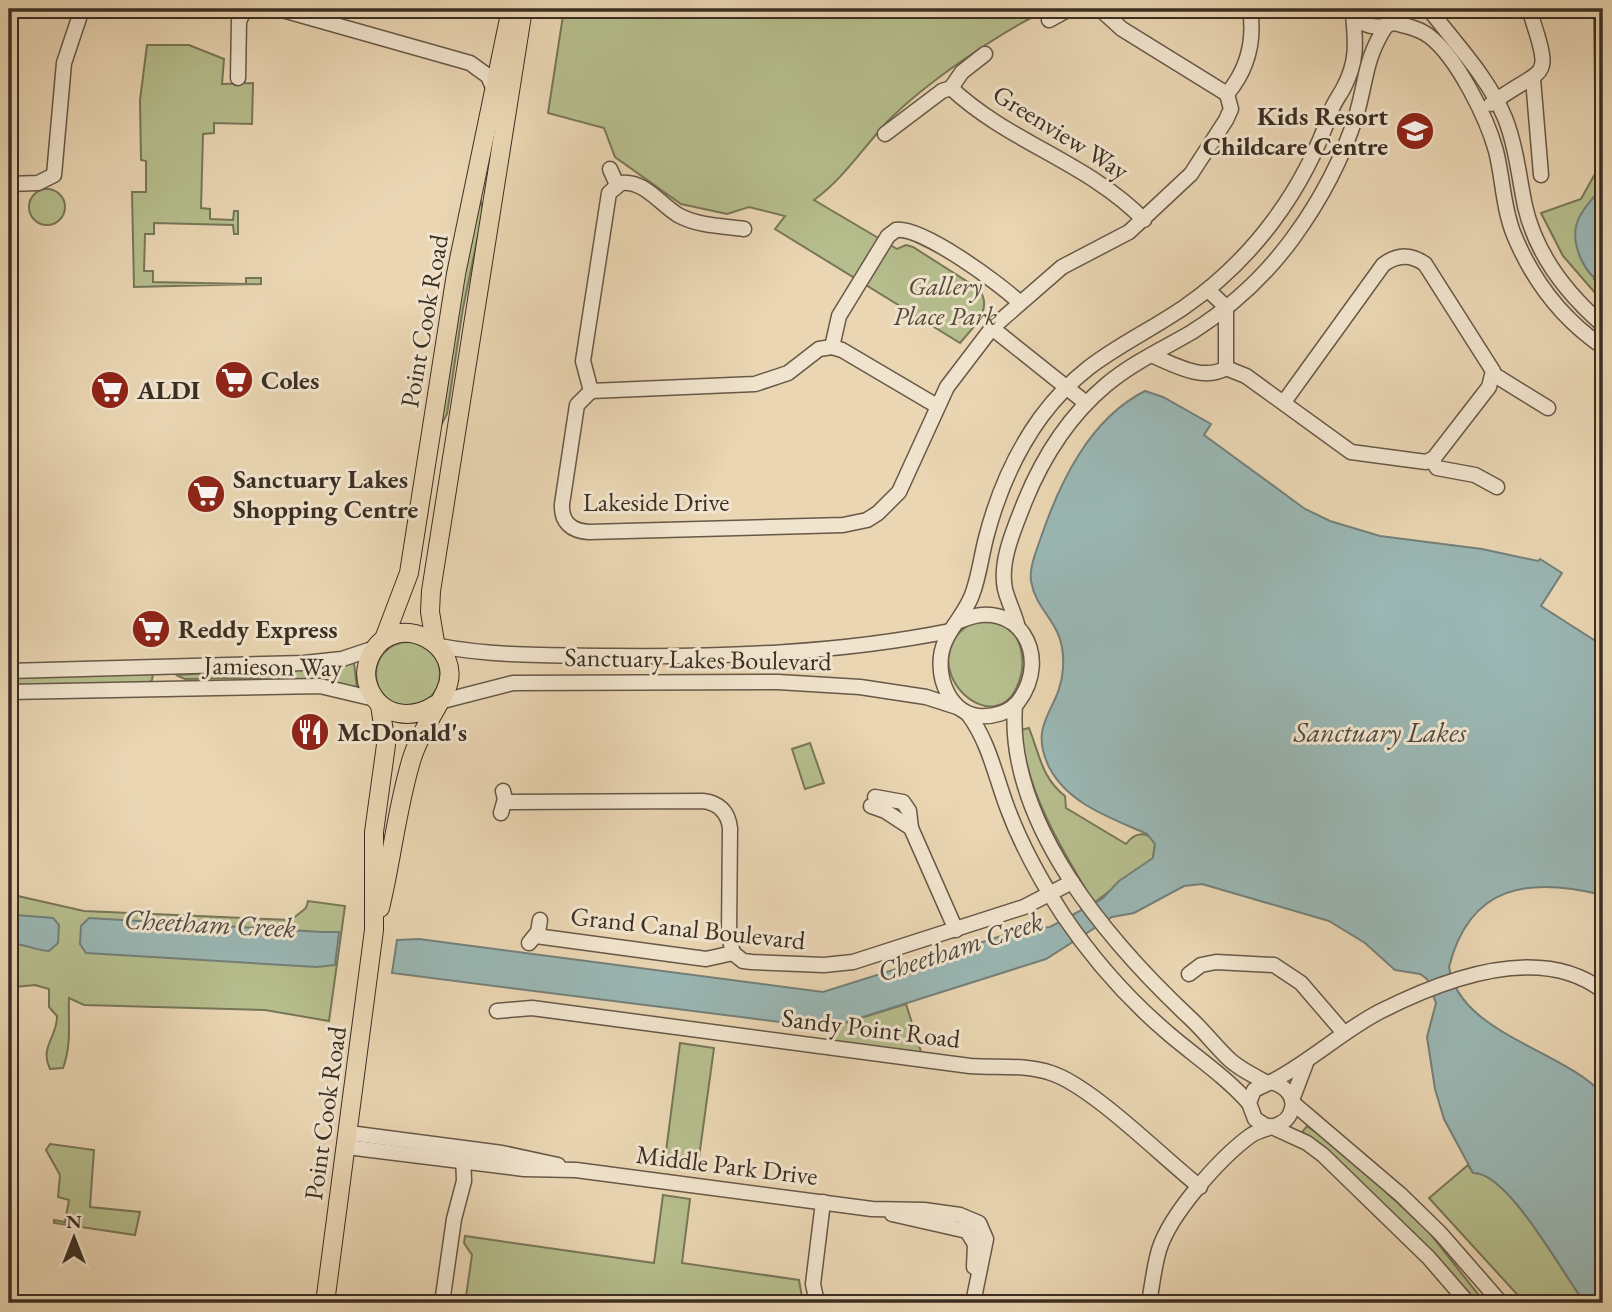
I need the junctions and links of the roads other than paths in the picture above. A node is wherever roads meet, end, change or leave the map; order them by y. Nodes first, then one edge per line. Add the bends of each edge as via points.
1 (82, 9) edge
2 (279, 9) edge
3 (511, 9) edge
4 (523, 9) edge
5 (1069, 9) edge
6 (1100, 9) edge
7 (1250, 9) edge
8 (1408, 9) edge
9 (1429, 9) edge
10 (1529, 9) edge
11 (239, 11) edge
12 (1351, 12) edge
13 (1049, 20) dead end
14 (1390, 25) junction
15 (503, 54) junction
16 (985, 54) dead end
17 (470, 63) junction
18 (238, 78) dead end
19 (1533, 79) junction
20 (951, 88) junction
21 (495, 92) junction
22 (1227, 94) junction
23 (1496, 100) junction
24 (1481, 111) junction
25 (885, 134) dead end
26 (610, 169) dead end
27 (1541, 175) dead end
28 (475, 181) junction
29 (9, 184) edge
30 (493, 184) junction
31 (617, 185) junction
32 (1144, 220) junction
33 (744, 229) dead end
34 (1541, 250) junction
35 (1524, 257) junction
36 (478, 282) junction
37 (1208, 290) junction
38 (1018, 302) junction
39 (1226, 307) junction
40 (1603, 324) edge
41 (992, 328) junction
42 (1116, 346) junction
43 (832, 347) junction
44 (1603, 347) edge
45 (1150, 355) junction
46 (1129, 368) junction
47 (1226, 368) junction
48 (1493, 374) junction
49 (1066, 388) junction
50 (591, 391) junction
51 (1284, 402) junction
52 (1086, 403) junction
53 (937, 406) junction
54 (1548, 408) dead end
55 (431, 437) junction
56 (1432, 460) junction
57 (1497, 487) dead end
58 (1017, 624) junction
59 (955, 626) junction
60 (380, 643) junction
61 (437, 644) junction
62 (164, 666) junction
63 (9, 671) edge
64 (169, 689) junction
65 (9, 692) edge
66 (377, 702) junction
67 (437, 704) junction
68 (1015, 705) junction
69 (963, 710) junction
70 (871, 801) dead end
71 (503, 802) dead end
72 (1072, 882) junction
73 (1050, 894) junction
74 (540, 920) dead end
75 (374, 930) junction
76 (956, 930) junction
77 (733, 953) junction
78 (1188, 974) dead end
79 (1603, 992) edge
80 (497, 1011) dead end
81 (1344, 1033) junction
82 (1306, 1063) junction
83 (1269, 1083) junction
84 (1293, 1102) junction
85 (1249, 1105) junction
86 (1268, 1126) junction
87 (348, 1140) junction
88 (1235, 1148) junction
89 (461, 1157) junction
90 (1200, 1187) junction
91 (823, 1202) junction
92 (974, 1300) edge
93 (325, 1303) edge
94 (442, 1303) edge
95 (817, 1303) edge
96 (1149, 1303) edge
97 (1468, 1303) edge
98 (1501, 1303) edge

1 - 29 street via 64,63 54,175 38,183
2 - 17 street
3 - 15 main road, Point Cook Road
4 - 30 main road, Point Cook Road
5 - 13 street
6 - 22 street via 1122,29
7 - 22 street, Lakeside Drive via 1250,52 1241,78
8 - 14 street
9 - 23 street
10 - 19 street via 1543,56
11 - 18 street
12 - 14 street via 1368,25
12 - 37 street via 1357,51 1354,66 1311,162 1264,234
14 - 24 street via 1419,30 1432,38
14 - 39 street via 1371,50 1351,130 1323,191 1278,257
15 - 17 street
15 - 21 main road, Point Cook Road
16 - 20 street, Greenview Way via 962,72
17 - 21 street via 488,76
19 - 23 street
19 - 27 street
20 - 25 street, Greenview Way
20 - 32 street, Greenview Way via 975,108 1116,194
21 - 28 main road, Point Cook Road
22 - 32 street, Lakeside Drive via 1231,109 1207,152
23 - 24 street
23 - 34 street via 1510,132 1526,210
24 - 35 street via 1496,151 1510,223
26 - 31 street
28 - 30 main road
28 - 55 main road, Point Cook Road
30 - 36 main road, Point Cook Road
31 - 33 street via 634,184 678,215 701,223
31 - 50 street via 608,199 583,360
32 - 38 street, Lakeside Drive via 1062,268
34 - 35 street
34 - 40 street via 1573,297
35 - 44 street via 1559,309
36 - 55 main road via 464,324 447,426
36 - 61 main road, Point Cook Road via 431,591
37 - 39 street
37 - 42 street
38 - 41 street, Lakeside Drive
38 - 43 street via 992,279 915,232 896,230 839,316
39 - 45 street
39 - 47 street
41 - 49 street
41 - 53 street, Lakeside Drive
42 - 46 street
42 - 49 street
43 - 50 street via 820,349 778,378 755,384
43 - 53 street
45 - 46 street
45 - 47 street via 1199,372 1211,374
46 - 52 street
47 - 51 street
48 - 51 street via 1425,264 1402,256 1383,265
48 - 54 street
48 - 56 street via 1489,387
49 - 52 street
49 - 59 street via 1038,422 1008,476 975,587
50 - 53 street, Lakeside Drive via 577,405 562,510 568,525 589,532 843,525 867,520 899,492
51 - 56 street via 1351,452
52 - 58 street via 1047,454 1011,542 1005,589
55 - 60 main road, Point Cook Road via 409,573
56 - 57 street via 1437,468 1475,475
58 - 59 street via 985,614
58 - 68 street via 1029,645 1031,667
59 - 61 street, Sanctuary Lakes Boulevard via 836,647 692,656 502,656
59 - 69 street via 943,645 941,672 946,689
60 - 61 main road via 405,632 426,636
60 - 62 street, Jamieson Way via 332,661
60 - 66 main road via 366,673
61 - 67 main road via 450,674
62 - 63 street, Jamieson Way
62 - 64 street, Jamieson Way
64 - 65 street, Jamieson Way
64 - 66 street, Jamieson Way via 320,687
66 - 67 main road via 402,715
66 - 75 main road, Point Cook Road via 386,745 374,832
67 - 69 street, Sanctuary Lakes Boulevard via 513,683 764,682 860,687 926,697
67 - 75 main road, Point Cook Road via 412,758
68 - 69 street via 995,715
68 - 72 street via 1014,741 1020,769
69 - 73 street via 981,731 1020,838
70 - 76 street via 911,828
71 - 77 street via 703,801 717,805 725,812 730,828 729,936
72 - 73 street, Grand Canal Boulevard
72 - 83 street via 1132,963 1228,1059
73 - 76 street, Grand Canal Boulevard
73 - 85 street via 1110,976 1167,1033 1235,1087
74 - 77 street, Grand Canal Boulevard via 533,939 706,959
75 - 87 main road, Point Cook Road
76 - 77 street, Grand Canal Boulevard via 843,964 747,962
78 - 81 street via 1200,965 1216,962 1274,965 1301,983
79 - 81 street via 1566,974 1536,967 1500,968 1432,990
80 - 90 street, Sandy Point Road via 532,1008 1053,1073 1084,1091
81 - 82 street
82 - 83 street
82 - 84 street
83 - 84 street via 1285,1088
83 - 85 street via 1254,1090
84 - 86 street via 1289,1117
84 - 98 street via 1401,1195
85 - 86 street via 1255,1119
85 - 88 street
86 - 88 street
86 - 97 street via 1322,1155 1421,1250
87 - 89 street, Middle Park Drive
87 - 93 main road, Point Cook Road
88 - 90 street
89 - 91 street, Middle Park Drive via 529,1158 576,1170
89 - 94 street
90 - 96 street via 1170,1225 1159,1250
91 - 92 street, Middle Park Drive via 967,1231 975,1244
91 - 95 street via 813,1284

